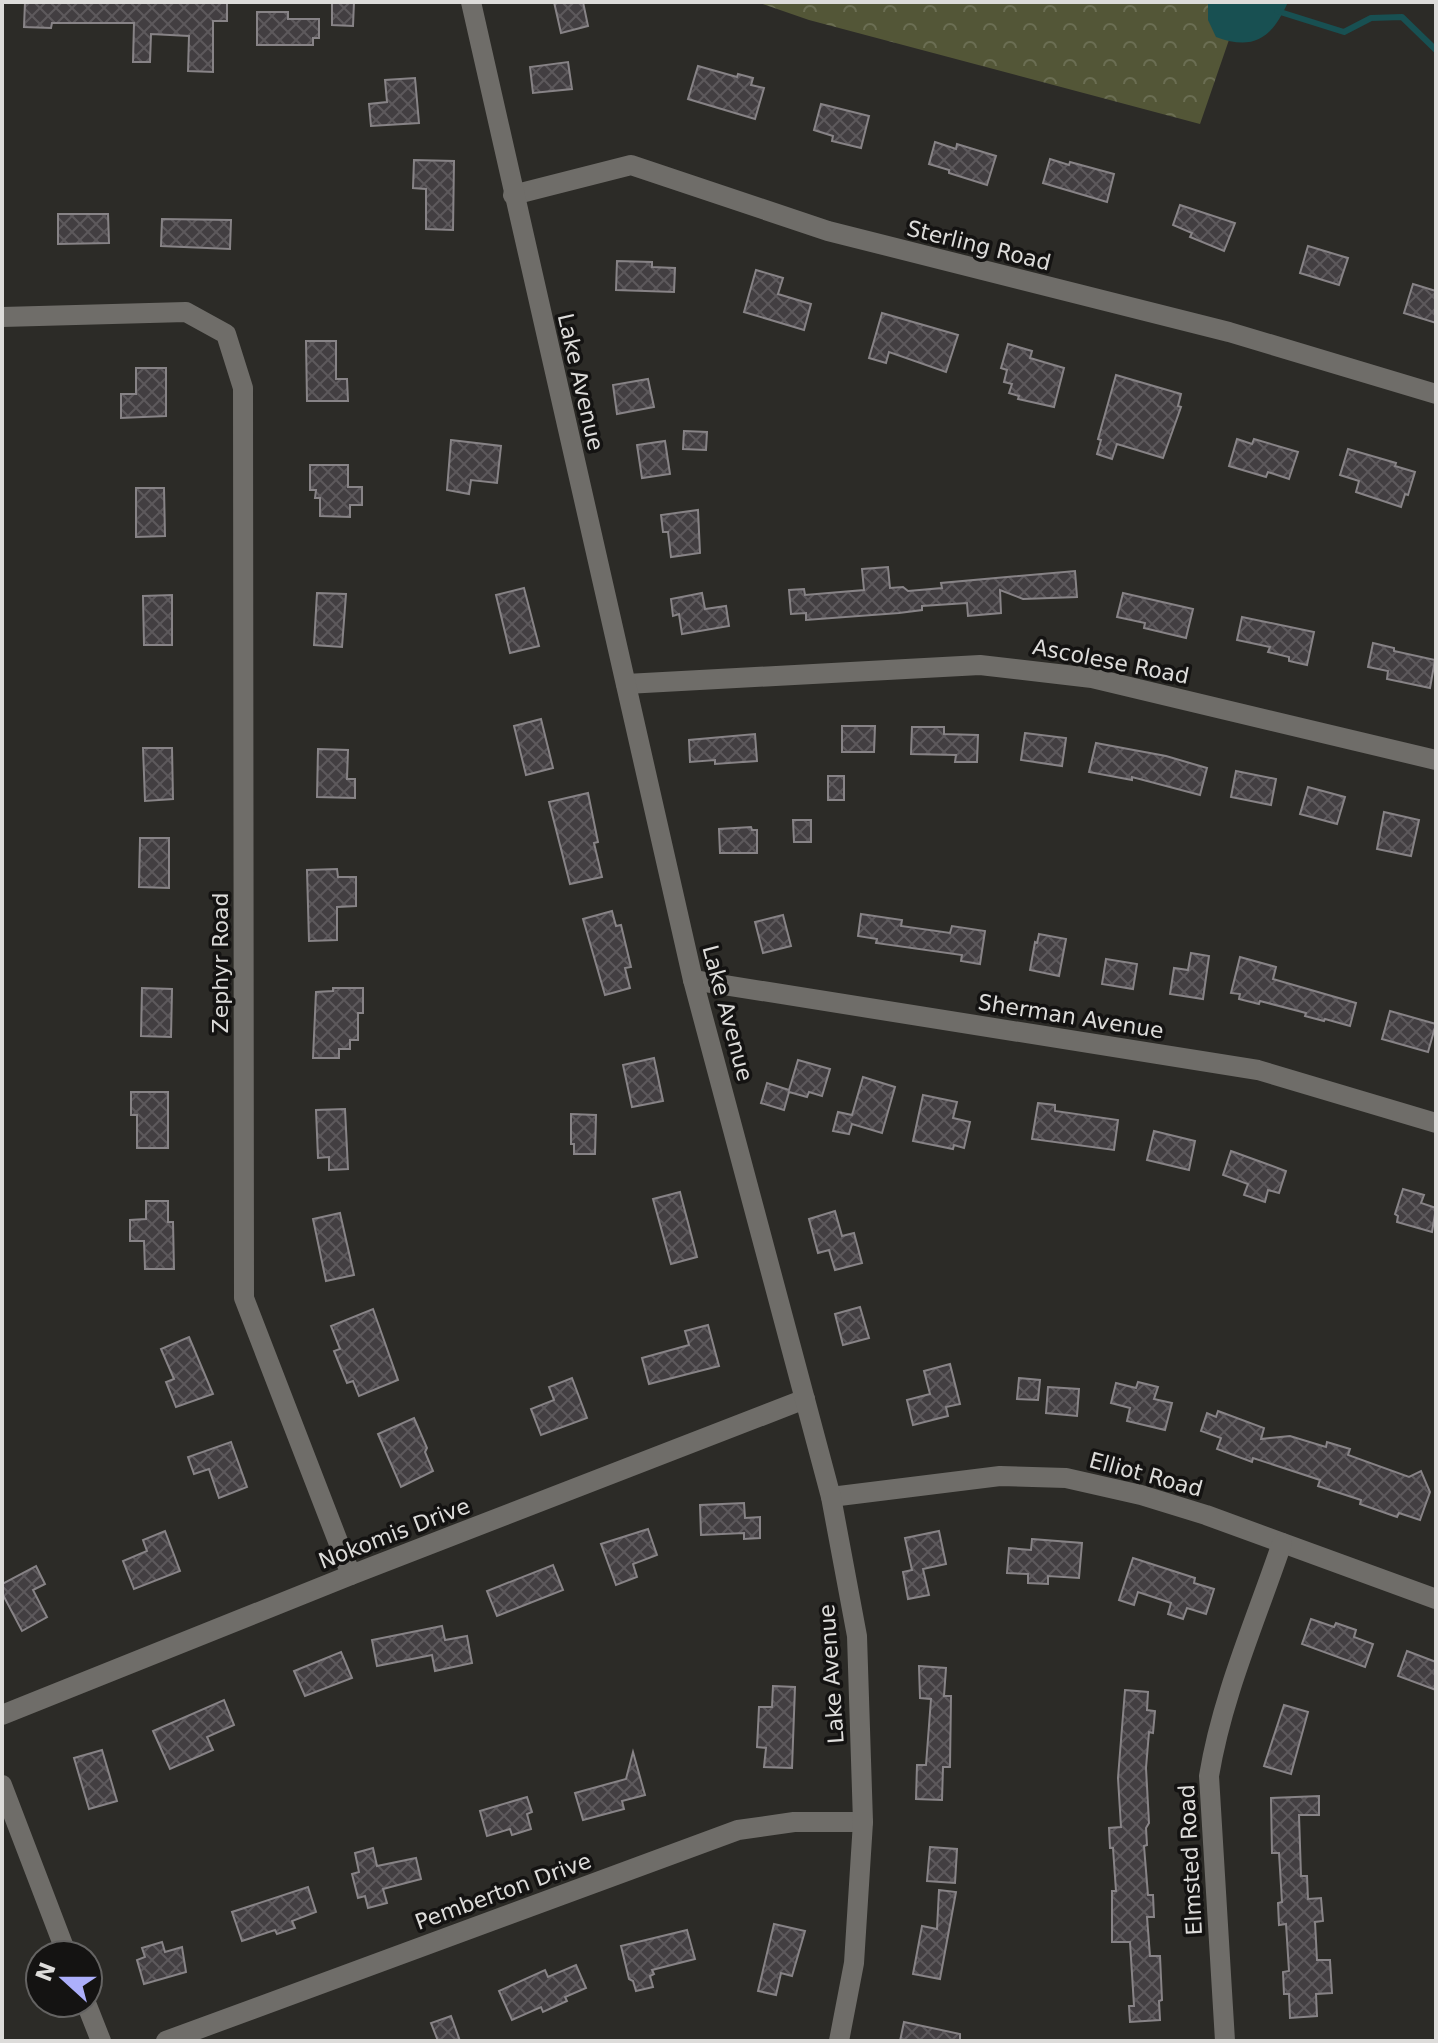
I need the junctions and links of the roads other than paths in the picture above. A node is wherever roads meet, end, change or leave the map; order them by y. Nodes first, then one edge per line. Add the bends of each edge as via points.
1 (471, 2) edge
2 (513, 195) junction
3 (2, 317) edge
4 (1436, 394) edge
5 (626, 684) junction
6 (1436, 760) edge
7 (693, 980) junction
8 (1436, 1123) edge
9 (805, 1399) junction
10 (831, 1497) junction
11 (1282, 1543) junction
12 (351, 1575) junction
13 (1436, 1599) edge
14 (2, 1715) edge
15 (2, 1785) edge
16 (863, 1822) junction
17 (61, 1939) edge
18 (92, 2019) edge
19 (101, 2041) edge
20 (166, 2041) edge
21 (839, 2041) edge
22 (1225, 2041) edge

1 - 2 street, Lake Avenue
2 - 4 street, Sterling Road via 631,165 828,231 1229,332
2 - 5 street, Lake Avenue
3 - 12 street, Zephyr Road via 186,312 226,334 243,388 244,1298
5 - 6 street, Ascolese Road via 980,665 1020,668 1092,678
5 - 7 street, Lake Avenue
7 - 8 street, Sherman Avenue via 1258,1070
7 - 9 street, Lake Avenue
9 - 10 street, Lake Avenue
9 - 12 street, Nokomis Drive
10 - 11 street, Elliot Road via 1000,1476 1066,1478 1141,1495
10 - 16 street, Lake Avenue via 857,1636
11 - 13 street, Elliot Road
11 - 22 street, Elmsted Road via 1223,1713 1209,1776
12 - 14 street, Nokomis Drive
15 - 17 street
16 - 20 street, Pemberton Drive via 794,1822 738,1830
16 - 21 street, Lake Avenue via 854,1963
18 - 19 street

